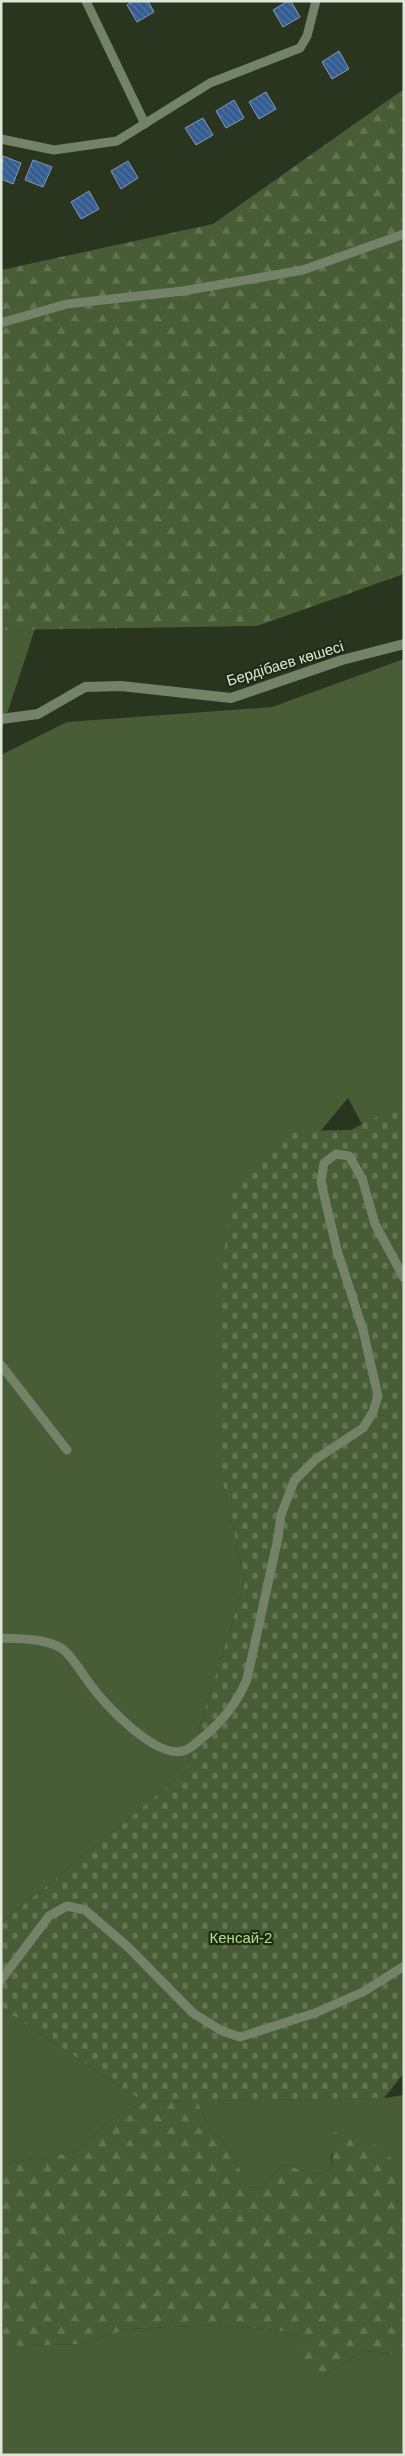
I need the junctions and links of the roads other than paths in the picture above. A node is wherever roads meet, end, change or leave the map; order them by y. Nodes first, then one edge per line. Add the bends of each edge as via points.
1 (86, 1) edge
2 (316, 1) edge
3 (144, 124) junction
4 (1, 139) edge
5 (404, 234) edge
6 (1, 323) edge
7 (404, 644) edge
8 (1, 719) edge
9 (404, 1278) edge
10 (1, 1365) edge
11 (67, 1450) dead end
12 (1, 1638) edge
13 (404, 1966) edge
14 (1, 1980) edge

1 - 3 lane
2 - 3 lane via 307,36 300,48 210,83
3 - 4 lane via 117,141 54,150
5 - 6 lane via 303,270 183,292 67,304
7 - 8 street, Бердібаев көшесі via 342,660 231,698 121,686 85,687 38,714
9 - 12 lane via 375,1224 362,1178 349,1156 336,1154 324,1163 321,1182 378,1396 374,1412 363,1428 316,1459 294,1481 282,1515 246,1679 239,1698 208,1733 186,1750 173,1752 156,1746 100,1698 62,1648 39,1641
10 - 11 lane
13 - 14 lane via 363,1992 331,2006 240,2037 222,2031 193,2013 128,1947 85,1910 68,1906 49,1916

